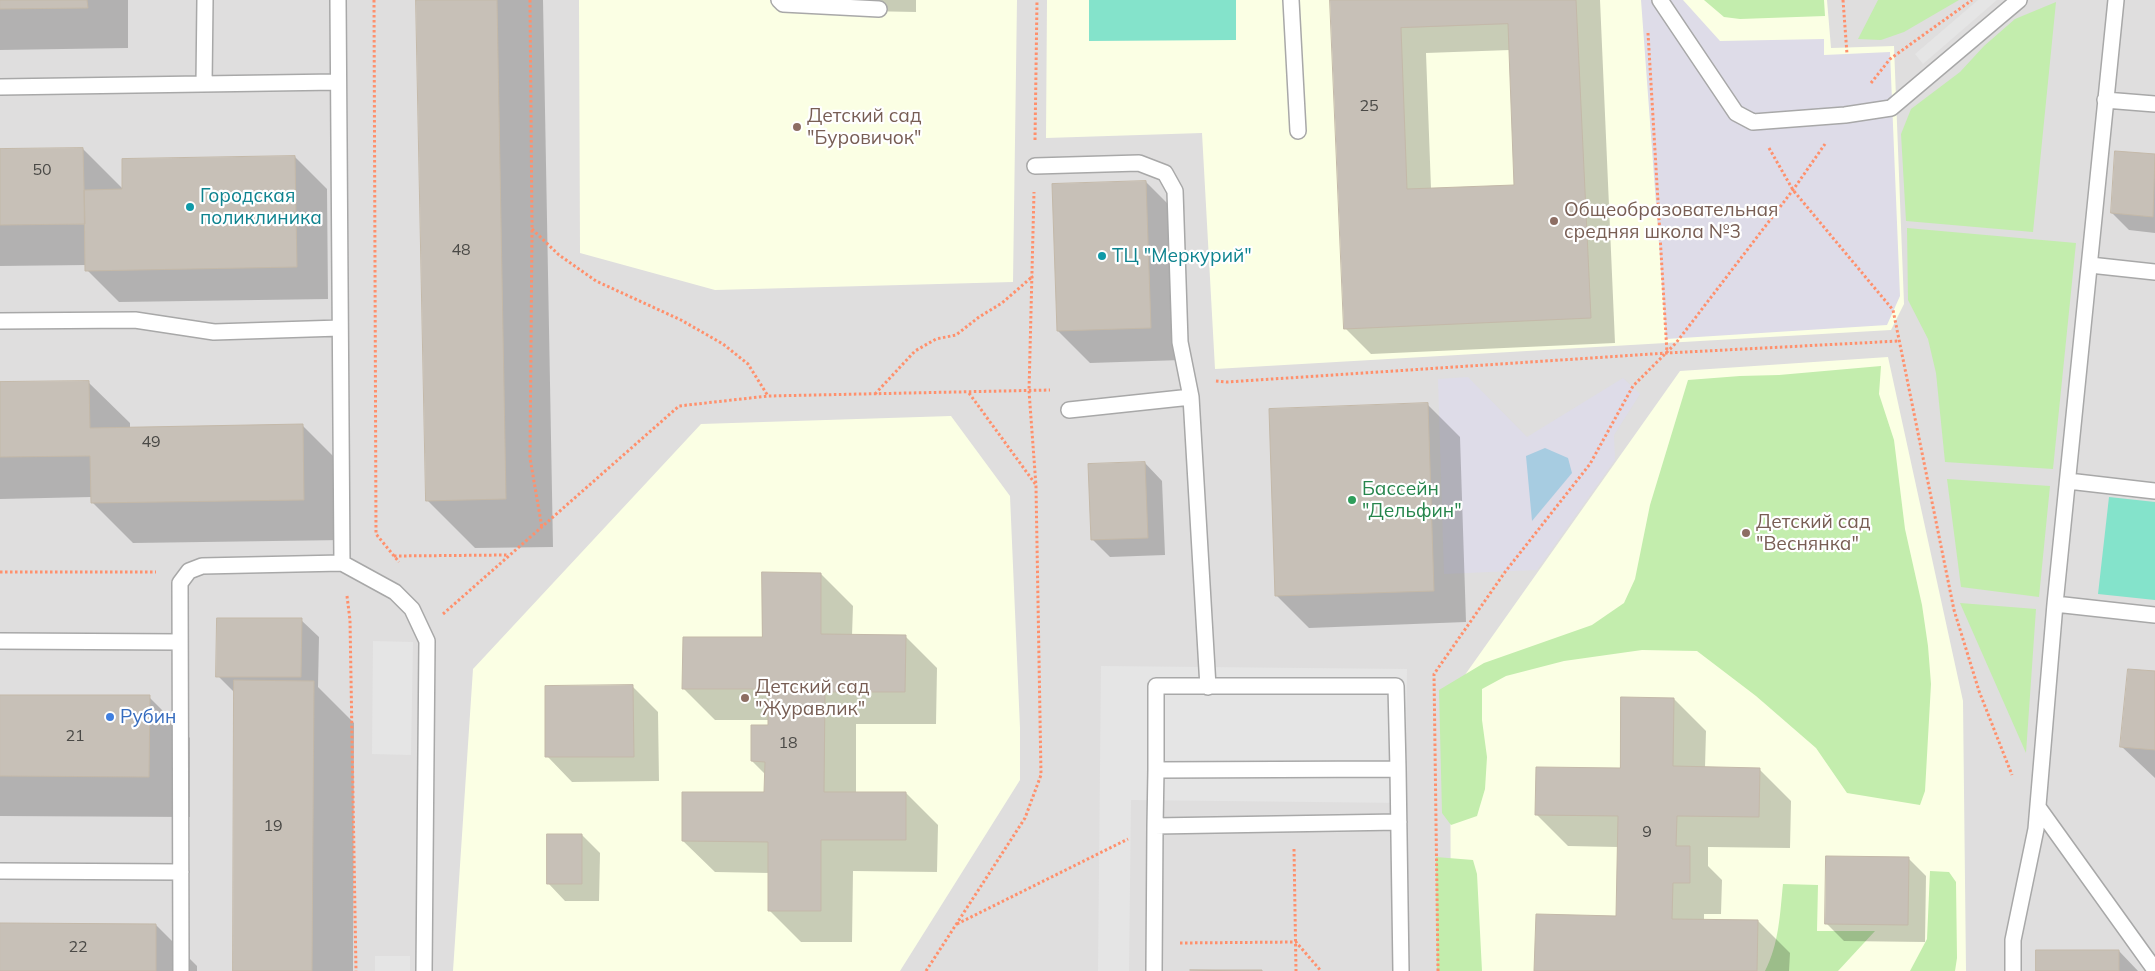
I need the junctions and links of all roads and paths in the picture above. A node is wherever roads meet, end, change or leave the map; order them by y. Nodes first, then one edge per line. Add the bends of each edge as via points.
1 (205, 0) edge
2 (338, 0) edge
3 (374, 0) edge
4 (530, 0) edge
5 (779, 0) edge
6 (1037, 0) edge
7 (1291, 0) edge
8 (1660, 0) edge
9 (1843, 0) edge
10 (2019, 0) edge
11 (2116, 0) edge
12 (880, 9) dead end
13 (1648, 30) dead end
14 (1847, 54) dead end
15 (338, 82) junction
16 (204, 84) junction
17 (0, 86) edge
18 (2105, 100) junction
19 (2155, 104) edge
20 (1298, 131) dead end
21 (1035, 166) junction
22 (532, 229) junction
23 (2090, 265) junction
24 (2155, 272) edge
25 (1033, 275) junction
26 (0, 321) edge
27 (340, 328) junction
28 (1899, 341) junction
29 (1667, 353) junction
30 (1187, 379) junction
31 (1059, 389) dead end
32 (1029, 391) junction
33 (969, 393) junction
34 (875, 394) junction
35 (768, 396) junction
36 (1191, 397) junction
37 (1069, 410) dead end
38 (2068, 480) junction
39 (1036, 486) junction
40 (2155, 491) edge
41 (542, 529) junction
42 (509, 555) junction
43 (395, 556) junction
44 (386, 557) dead end
45 (342, 563) junction
46 (401, 564) dead end
47 (0, 572) edge
48 (189, 572) junction
49 (2055, 604) junction
50 (438, 607) dead end
51 (2155, 614) edge
52 (0, 641) edge
53 (180, 642) junction
54 (1208, 686) junction
55 (1398, 769) junction
56 (1156, 770) junction
57 (2014, 780) dead end
58 (2038, 806) junction
59 (1398, 822) junction
60 (1294, 824) junction
61 (1155, 826) junction
62 (0, 871) edge
63 (181, 872) junction
64 (956, 924) junction
65 (1296, 942) junction
66 (1155, 943) junction
67 (2155, 970) edge
68 (181, 971) edge
69 (356, 971) edge
70 (424, 971) edge
71 (926, 971) edge
72 (1154, 971) edge
73 (1296, 971) edge
74 (1321, 971) edge
75 (1401, 971) edge
76 (1438, 971) edge
77 (2013, 971) edge

1 - 16 lane
2 - 15 lane
3 - 43 path via 376,534
4 - 22 path
5 - 12 lane via 782,4
6 - 21 path
7 - 20 lane
8 - 10 lane via 1736,113 1753,122 1891,108
9 - 14 path
11 - 18 lane
13 - 29 path
15 - 16 lane
15 - 27 lane
16 - 17 lane
18 - 19 lane
18 - 23 lane
21 - 25 path
21 - 30 lane via 1139,163 1164,173 1175,191 1180,342
22 - 35 path via 559,255 596,281 681,320 723,344 748,364
22 - 41 path via 530,458
23 - 24 lane
23 - 38 lane
25 - 32 path
25 - 34 path via 1002,303 956,335 936,338 915,351
26 - 27 lane via 135,320 214,332
27 - 45 lane
28 - 29 path
28 - 29 path via 1893,310 1793,190
28 - 57 path via 1954,610 1979,691
29 - 30 path via 1227,382
29 - 76 path via 1633,386 1590,464 1505,572 1434,674
30 - 36 lane
31 - 32 path
32 - 33 path
32 - 39 path
33 - 34 path
33 - 39 path
34 - 35 path
35 - 41 path via 680,406
36 - 37 lane
36 - 54 lane
38 - 40 lane
38 - 49 lane
39 - 64 path via 1041,776 1025,818
41 - 42 path
42 - 43 path
42 - 50 path via 444,614
43 - 44 path
43 - 46 path
45 - 48 lane via 202,566
45 - 69 path via 350,620
45 - 70 lane via 395,592 412,609 427,641
47 - 48 path
48 - 53 lane via 180,583
49 - 51 lane
49 - 58 lane
52 - 53 lane
53 - 63 lane
54 - 55 lane via 1396,686
54 - 56 lane via 1156,686
55 - 56 lane
55 - 59 lane
56 - 61 lane
58 - 67 lane
58 - 77 lane via 2013,940
59 - 60 lane
59 - 75 lane
60 - 61 lane
60 - 65 path
61 - 64 path
61 - 66 lane
62 - 63 lane
63 - 68 lane
64 - 71 path
65 - 66 path
65 - 73 path
65 - 74 path
66 - 72 lane

